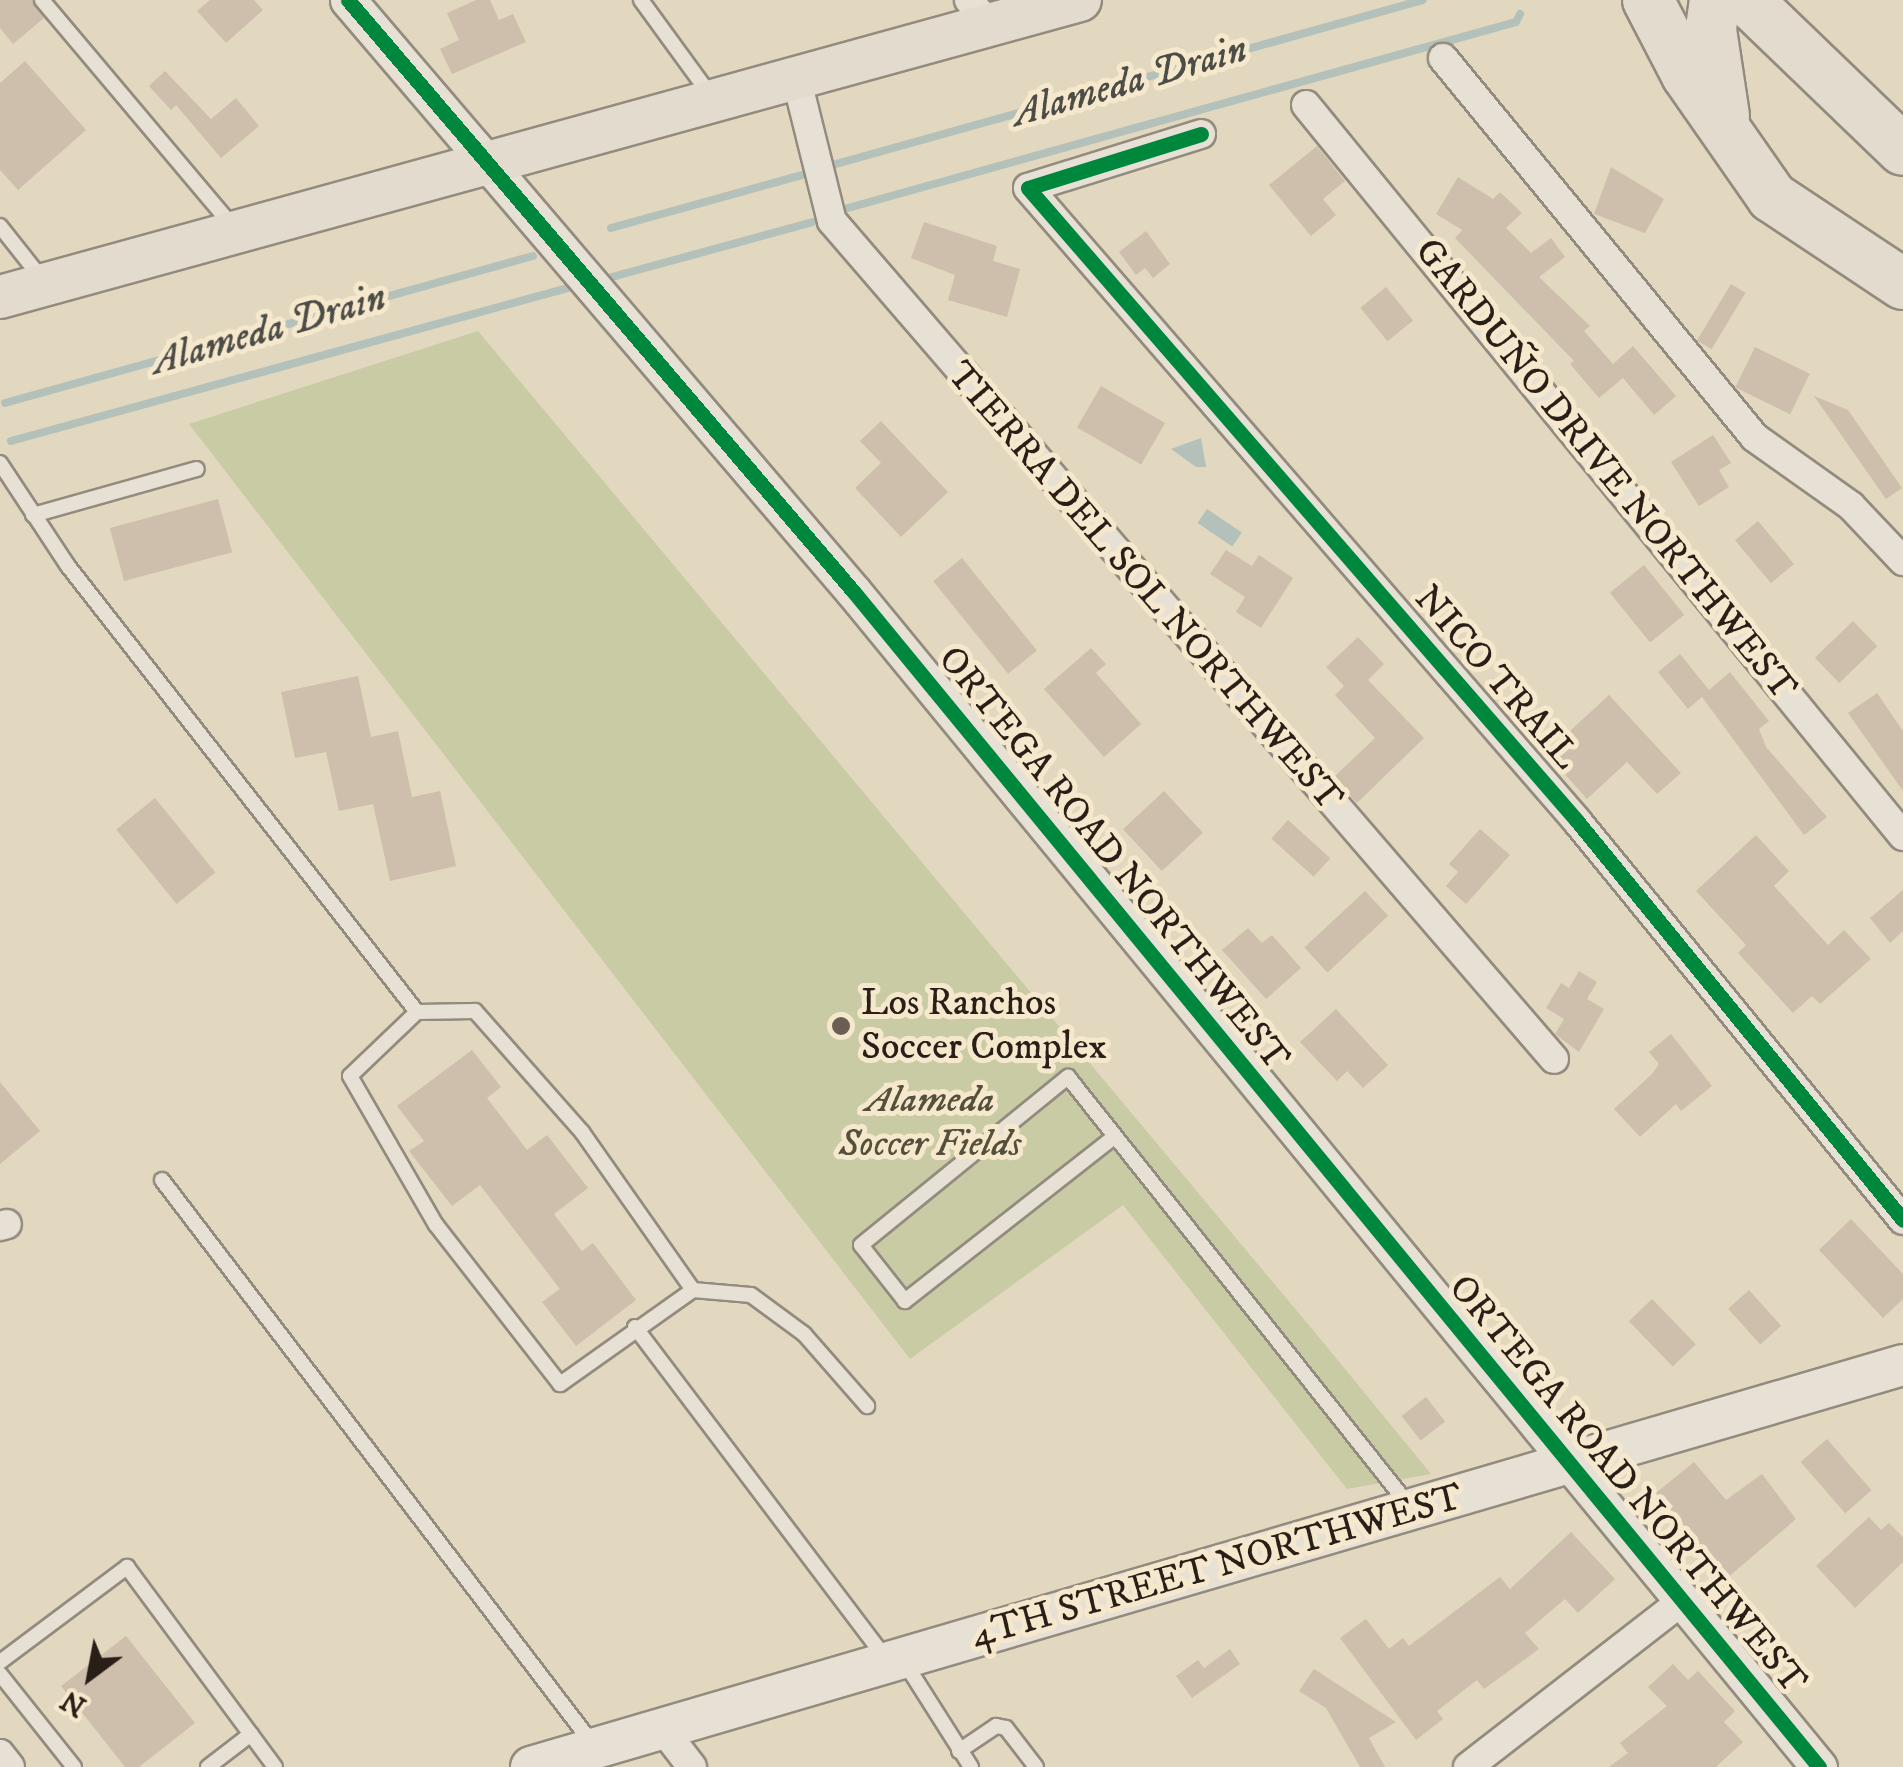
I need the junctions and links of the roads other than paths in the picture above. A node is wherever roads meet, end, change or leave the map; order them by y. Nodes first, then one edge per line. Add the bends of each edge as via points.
1 (42, 0) edge
2 (348, 0) edge
3 (641, 0) edge
4 (1080, 0) edge
5 (1648, 0) edge
6 (1715, 0) edge
7 (980, 13) edge
8 (1761, 14) edge
9 (1443, 58) dead end
10 (797, 81) junction
11 (715, 101) junction
12 (1306, 105) dead end
13 (1726, 131) junction
14 (1201, 134) dead end
15 (1903, 150) edge
16 (490, 167) junction
17 (0, 228) edge
18 (237, 231) junction
19 (46, 284) junction
20 (1903, 284) edge
21 (0, 297) edge
22 (0, 463) edge
23 (196, 469) dead end
24 (33, 515) junction
25 (1903, 561) edge
26 (1903, 836) edge
27 (416, 1012) junction
28 (1554, 1060) dead end
29 (1114, 1137) junction
30 (162, 1180) dead end
31 (1903, 1220) edge
32 (693, 1290) junction
33 (635, 1327) junction
34 (1903, 1365) edge
35 (866, 1406) dead end
36 (1564, 1465) junction
37 (1413, 1510) junction
38 (1683, 1600) junction
39 (896, 1660) junction
40 (0, 1662) edge
41 (0, 1674) edge
42 (662, 1728) junction
43 (250, 1734) junction
44 (595, 1748) junction
45 (959, 1751) junction
46 (0, 1754) edge
47 (10, 1767) edge
48 (74, 1767) edge
49 (208, 1767) edge
50 (275, 1767) edge
51 (531, 1767) edge
52 (692, 1767) edge
53 (971, 1767) edge
54 (1036, 1767) edge
55 (1468, 1767) edge
56 (1819, 1767) edge

1 - 18 lane
2 - 16 street, ORTEGA ROAD NORTHWEST
3 - 11 lane
4 - 7 main road
5 - 13 highway
6 - 13 highway via 1710,30
7 - 10 main road
8 - 15 highway
9 - 25 street via 1754,437 1851,506
10 - 11 main road
10 - 28 street, TIERRA DEL SOL NORTHWEST via 832,221
11 - 16 main road
12 - 26 street, GARDUÑO DRIVE NORTHWEST
13 - 20 highway via 1772,197
14 - 31 street, NICO TRAIL via 1028,188 1578,821
16 - 18 main road
16 - 36 street, ORTEGA ROAD NORTHWEST via 828,562
17 - 19 lane
18 - 19 main road
19 - 21 main road
22 - 24 lane
23 - 24 lane
24 - 27 lane
27 - 32 lane via 475,1012 582,1132
27 - 33 lane via 350,1076 436,1225 560,1384
29 - 29 lane via 1068,1077 860,1244 905,1301
29 - 37 lane
30 - 44 lane
32 - 33 lane
32 - 35 lane via 751,1295 804,1334
33 - 39 lane
34 - 36 main road, 4TH STREET NORTHWEST
36 - 37 main road, 4TH STREET NORTHWEST
36 - 38 street, ORTEGA ROAD NORTHWEST
37 - 39 main road, 4TH STREET NORTHWEST
38 - 55 street
38 - 56 street, ORTEGA ROAD NORTHWEST
39 - 42 main road, 4TH STREET NORTHWEST
39 - 45 lane
40 - 43 lane via 127,1567
41 - 48 lane
42 - 44 main road, 4TH STREET NORTHWEST
42 - 52 street
43 - 49 lane
43 - 50 lane
44 - 51 main road, 4TH STREET NORTHWEST
45 - 53 lane
45 - 54 lane via 996,1726 1006,1728
46 - 47 street

